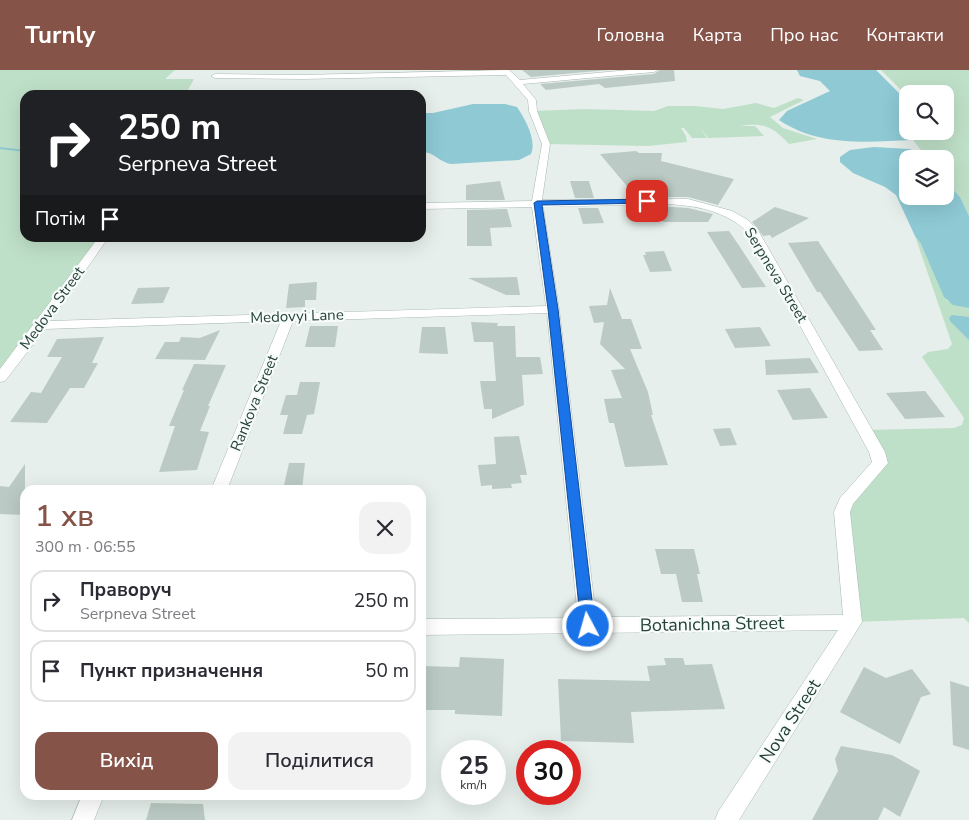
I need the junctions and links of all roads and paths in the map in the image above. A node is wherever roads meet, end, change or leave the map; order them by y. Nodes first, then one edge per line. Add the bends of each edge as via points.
1 (654, 70) edge
2 (506, 72) edge
3 (215, 76) dead end
4 (518, 82) junction
5 (537, 203) junction
6 (426, 206) edge
7 (100, 242) edge
8 (553, 309) junction
9 (289, 316) junction
10 (41, 325) junction
11 (0, 378) edge
12 (221, 485) edge
13 (853, 622) junction
14 (588, 626) junction
15 (426, 627) edge
16 (91, 800) edge
17 (83, 820) edge
18 (726, 820) edge

1 - 4 street
2 - 3 street
2 - 4 street
4 - 5 street via 532,100 546,144
5 - 6 street, Serpneva Street
5 - 8 street
5 - 13 street, Serpneva Street via 688,202 728,213 754,232 877,452 880,463 846,502 842,512
7 - 10 street, Medova Street
8 - 9 street, Medovyi Lane
8 - 14 street
9 - 10 street, Medovyi Lane
9 - 12 street, Rankova Street
10 - 11 street, Medova Street
13 - 14 street, Botanichna Street
13 - 18 street, Nova Street
14 - 15 street, Botanichna Street
16 - 17 street

